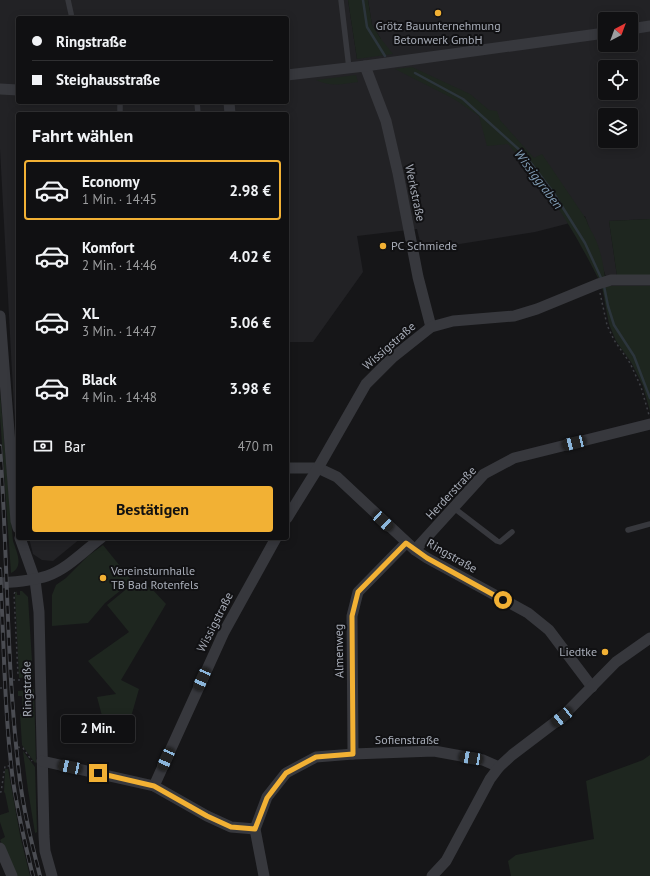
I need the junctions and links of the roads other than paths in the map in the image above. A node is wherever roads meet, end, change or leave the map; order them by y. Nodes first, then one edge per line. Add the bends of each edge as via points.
1 (68, 0) edge
2 (341, 0) edge
3 (72, 16) edge
4 (650, 26) edge
5 (638, 28) edge
6 (598, 34) edge
7 (365, 66) junction
8 (350, 68) junction
9 (289, 75) edge
10 (0, 89) edge
11 (16, 90) edge
12 (650, 280) edge
13 (0, 316) edge
14 (431, 327) junction
15 (650, 424) edge
16 (289, 468) edge
17 (318, 468) junction
18 (454, 508) junction
19 (289, 515) edge
20 (16, 521) edge
21 (650, 524) edge
22 (628, 530) dead end
23 (512, 532) dead end
24 (21, 540) edge
25 (98, 540) edge
26 (275, 540) edge
27 (406, 543) junction
28 (415, 550) junction
29 (35, 580) junction
30 (0, 583) edge
31 (650, 638) edge
32 (592, 687) junction
33 (353, 754) junction
34 (42, 763) junction
35 (500, 766) junction
36 (154, 786) junction
37 (255, 829) junction
38 (0, 848) edge
39 (12, 876) edge
40 (52, 876) edge
41 (264, 876) edge
42 (432, 876) edge

1 - 3 lane
2 - 8 lane
4 - 5 street
6 - 7 street
7 - 8 street
7 - 14 street, Werkstraße via 386,121 418,277
8 - 9 street
10 - 11 street
12 - 14 street, Wissigstraße via 611,280 514,316 453,321
13 - 20 street
14 - 17 street, Wissigstraße via 392,358 366,384
15 - 18 street, Herderstraße via 514,458 484,474
16 - 17 street, Ringstraße
17 - 19 street, Wissigstraße
17 - 27 street, Ringstraße via 337,477
18 - 23 lane via 497,541 500,542
18 - 28 street, Herderstraße
21 - 22 lane
24 - 29 street, Ringstraße
25 - 29 street via 56,572
26 - 36 street, Wissigstraße via 224,632
27 - 28 street, Ringstraße
27 - 33 street, Almenweg via 358,592 352,616
28 - 32 street, Ringstraße via 528,613 549,630
29 - 30 street
29 - 34 street, Ringstraße via 39,612
31 - 32 street via 616,662
32 - 35 street via 562,717
33 - 35 street, Sofienstraße via 434,751 483,760
33 - 37 street, Sofienstraße via 316,757 286,773 267,798
34 - 36 street
34 - 40 street, Ringstraße via 45,851
35 - 42 street via 490,779 446,861
36 - 37 street via 231,827
37 - 41 street
38 - 39 street

